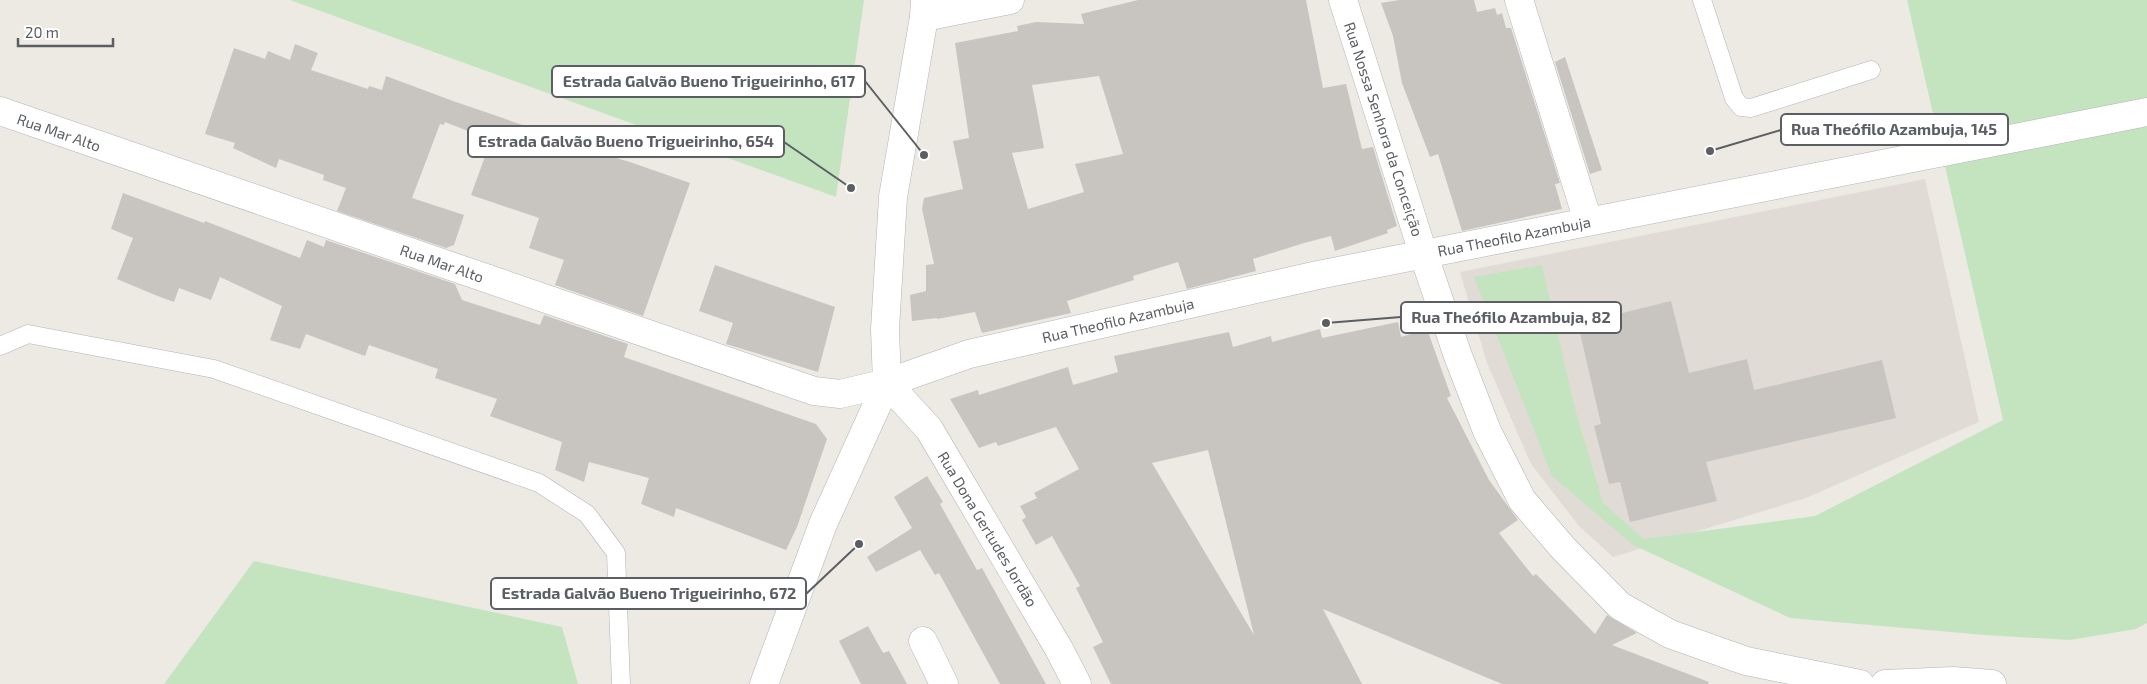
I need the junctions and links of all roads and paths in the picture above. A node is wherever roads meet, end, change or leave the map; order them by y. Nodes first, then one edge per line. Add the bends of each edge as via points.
1 (1010, 0) edge
2 (1343, 0) edge
3 (1519, 0) edge
4 (1702, 0) edge
5 (924, 8) edge
6 (1872, 70) dead end
7 (0, 111) edge
8 (2147, 112) edge
9 (1588, 221) junction
10 (1423, 253) junction
11 (0, 346) edge
12 (887, 383) junction
13 (923, 641) dead end
14 (621, 684) edge
15 (764, 684) edge
16 (944, 684) edge
17 (1077, 684) edge
18 (1860, 684) edge
19 (1885, 684) edge
20 (1992, 684) edge

1 - 5 street
2 - 10 street, Rua Nossa Senhora da Conceição
3 - 9 street
4 - 6 lane via 1734,98 1741,108 1750,108
5 - 12 street via 893,197 885,329
7 - 12 street, Rua Mar Alto via 814,390 840,394
8 - 9 street, Rua Theofilo Azambuja
9 - 10 street, Rua Theofilo Azambuja
10 - 12 street, Rua Theofilo Azambuja via 969,354
10 - 18 street, Rua Nossa Senhora da Conceição via 1487,431 1522,500 1620,606 1670,634 1746,661
11 - 14 lane via 28,334 214,369 538,483 587,514 616,553
12 - 15 street via 823,524
12 - 17 street, Rua Dona Gertudes Jordão via 929,429
13 - 16 street
19 - 20 street via 1953,681

